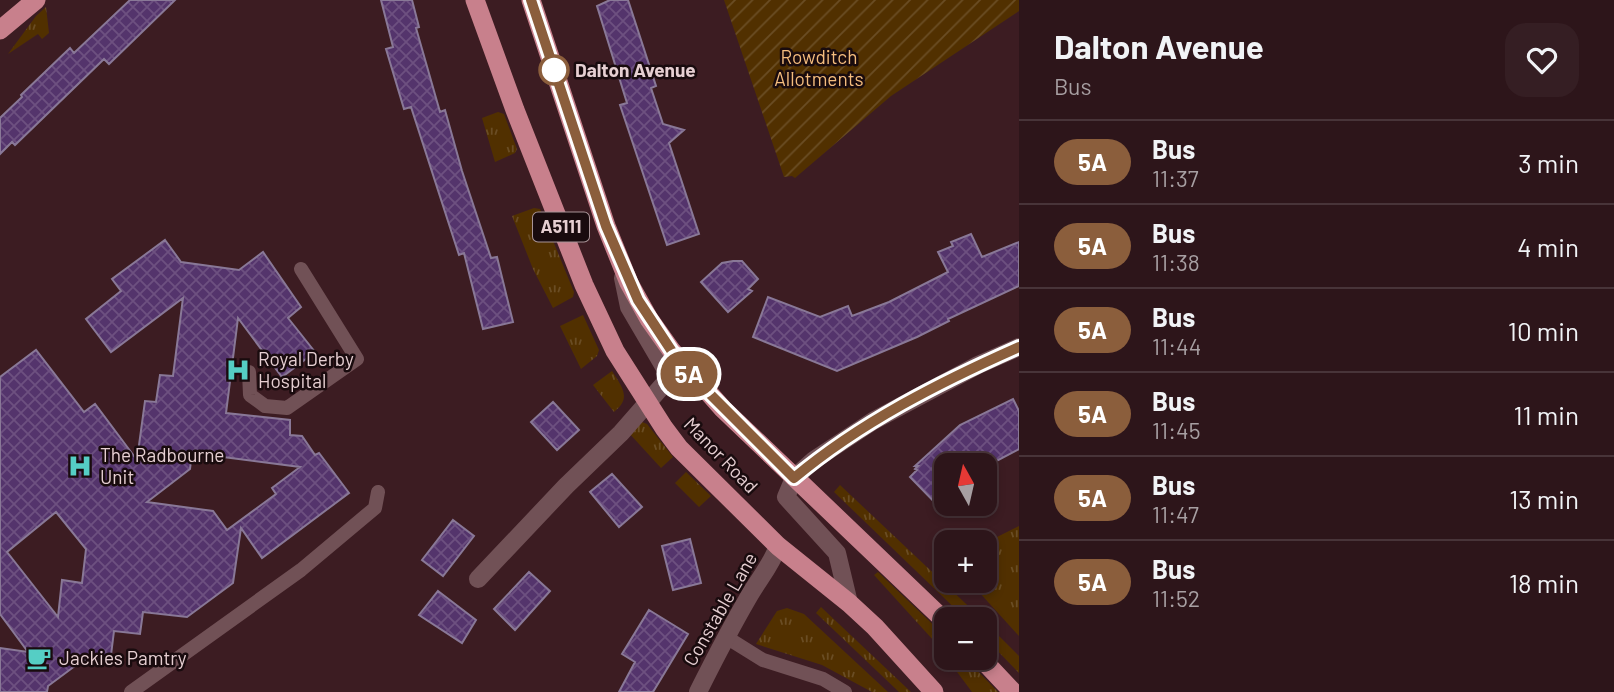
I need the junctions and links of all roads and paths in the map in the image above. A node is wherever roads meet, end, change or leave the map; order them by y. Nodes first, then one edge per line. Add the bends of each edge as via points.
1 (36, 0) edge
2 (475, 0) edge
3 (531, 0) edge
4 (0, 30) edge
5 (621, 265) junction
6 (301, 269) dead end
7 (1019, 347) edge
8 (249, 372) dead end
9 (648, 404) junction
10 (794, 478) junction
11 (379, 492) dead end
12 (778, 546) junction
13 (478, 579) dead end
14 (849, 603) junction
15 (934, 611) edge
16 (726, 636) junction
17 (992, 670) edge
18 (131, 692) edge
19 (698, 692) edge
20 (845, 692) edge
21 (934, 692) edge
22 (1013, 692) edge

1 - 4 highway
2 - 9 highway, Manor Road / A5111 via 584,285 615,351
3 - 5 highway, Manor Road / A5111
5 - 9 street via 629,307 670,377
5 - 10 highway, Manor Road / A5111 via 649,319 690,374
6 - 8 lane via 357,359 287,408 265,406 250,395
7 - 10 street via 873,421
9 - 12 highway, Manor Road / A5111 via 679,448
9 - 13 street
10 - 14 street via 786,497 837,553
10 - 15 highway, Manor Road / A5111
11 - 18 lane via 375,508 300,570
12 - 14 highway, Manor Road / A5111
12 - 16 street, Constable Lane
14 - 21 highway, Manor Road / A5111
16 - 19 street, Constable Lane
16 - 20 lane via 763,660 823,679
17 - 22 highway

